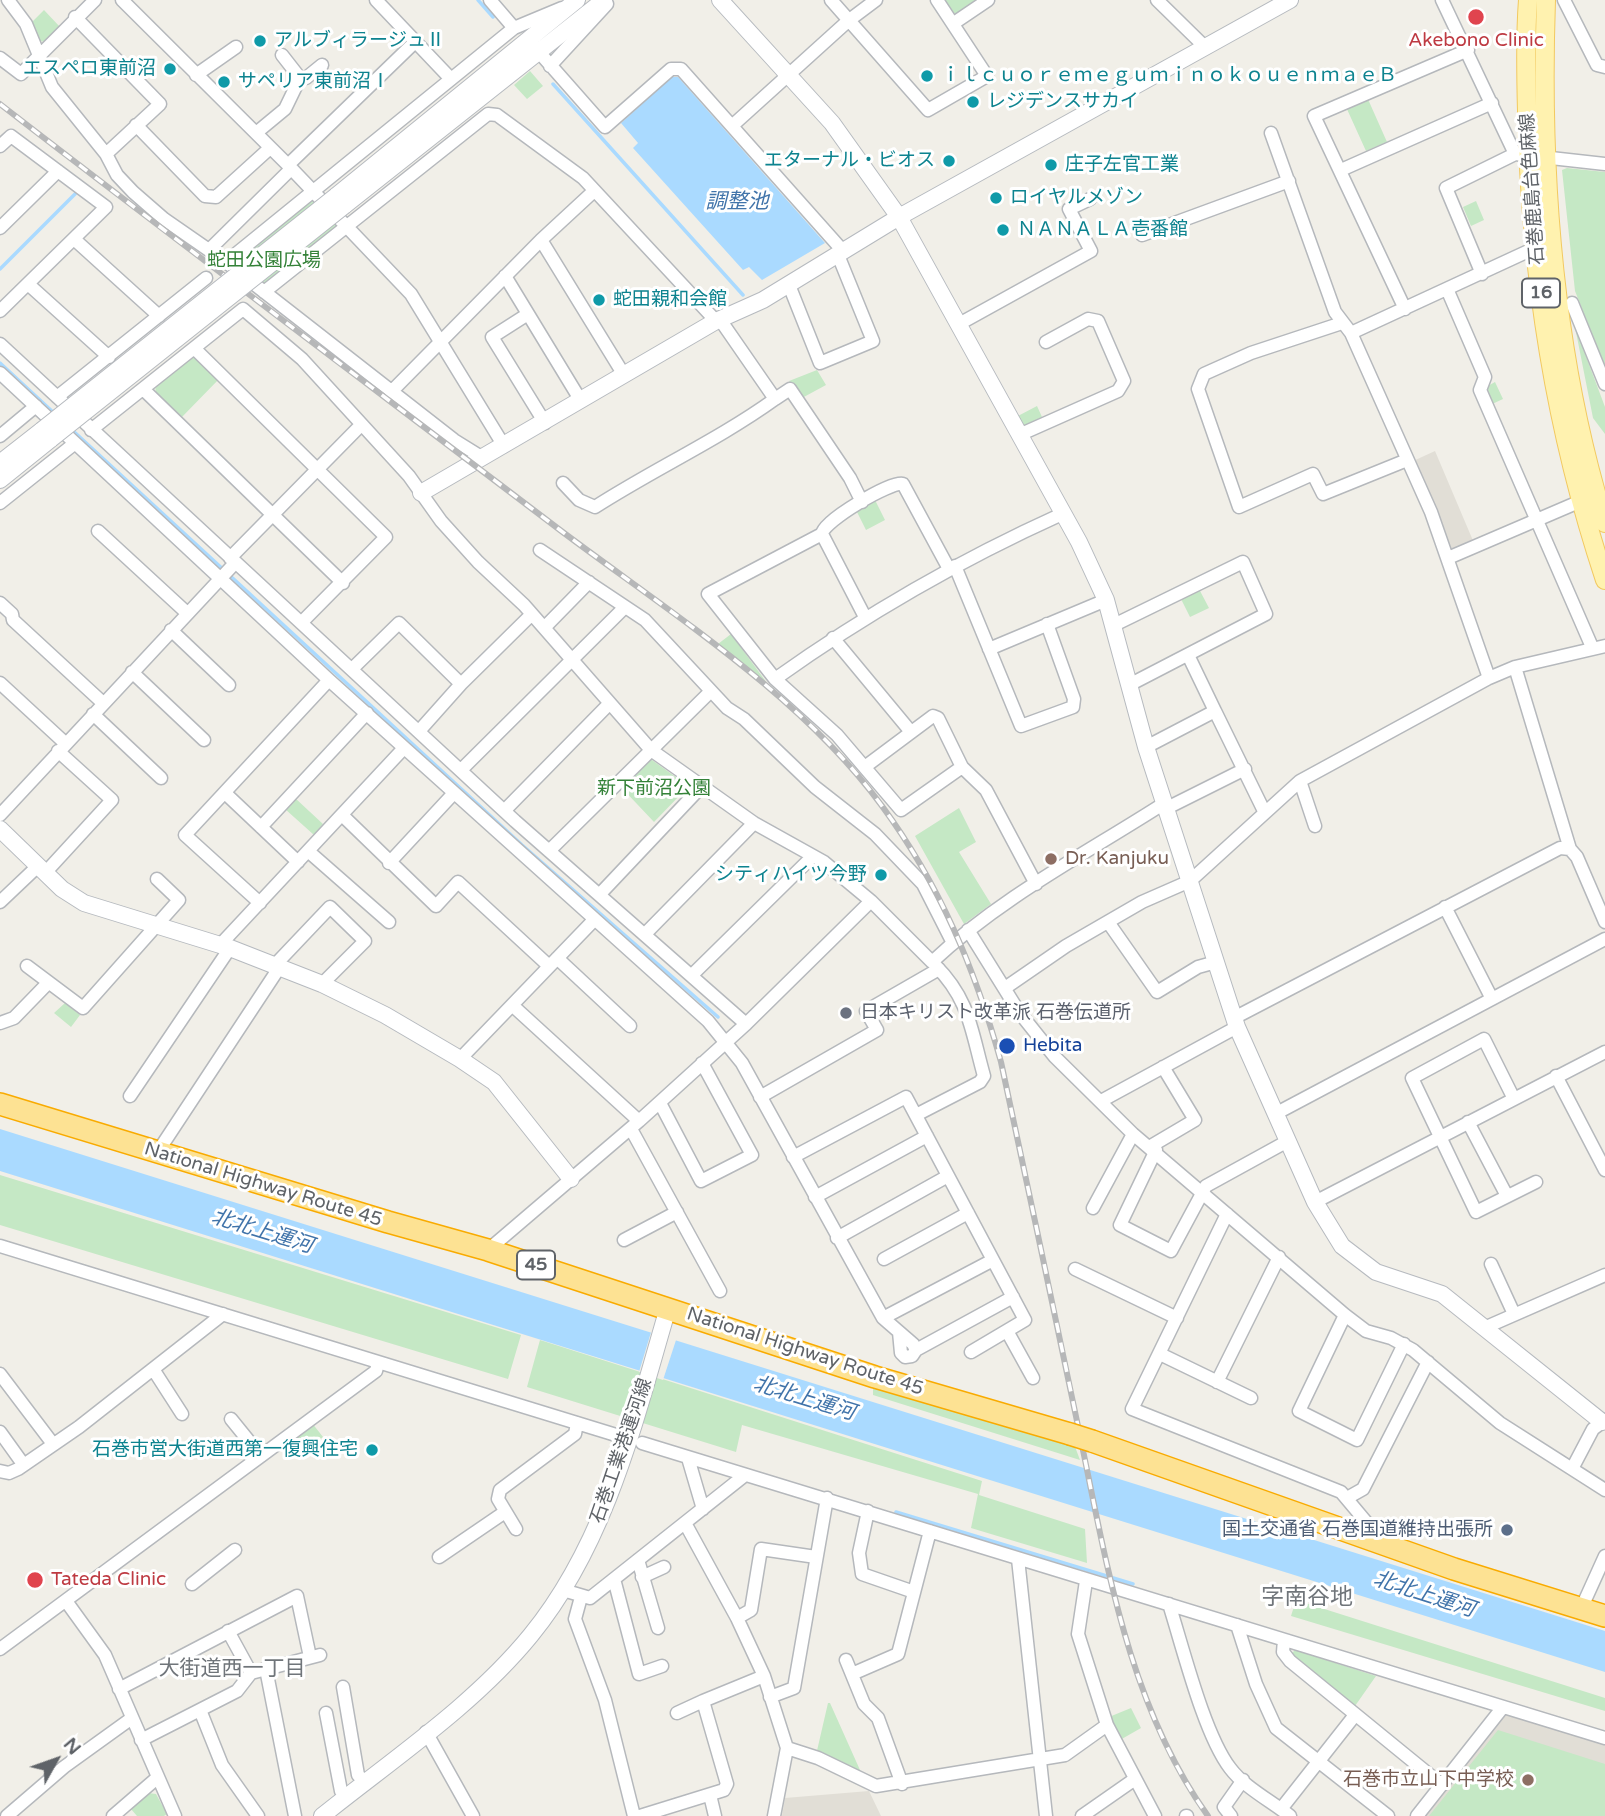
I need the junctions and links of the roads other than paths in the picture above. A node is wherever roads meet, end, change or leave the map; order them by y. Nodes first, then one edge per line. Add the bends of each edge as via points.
1 (8, 0) edge
2 (95, 0) edge
3 (122, 0) edge
4 (376, 0) edge
5 (490, 0) edge
6 (604, 0) edge
7 (611, 0) edge
8 (720, 0) edge
9 (831, 0) edge
10 (876, 0) edge
11 (937, 0) edge
12 (988, 0) edge
13 (1157, 0) edge
14 (1290, 0) edge
15 (1442, 0) edge
16 (1528, 0) edge
17 (1545, 0) edge
18 (1564, 0) edge
19 (576, 1) edge
20 (75, 17) junction
21 (848, 20) junction
22 (954, 23) junction
23 (514, 28) junction
24 (416, 41) junction
25 (1204, 46) junction
26 (236, 47) dead end
27 (1468, 50) junction
28 (538, 51) junction
29 (41, 55) junction
30 (282, 55) dead end
31 (0, 58) edge
32 (322, 65) dead end
33 (551, 66) junction
34 (1605, 67) edge
35 (788, 74) junction
36 (196, 75) junction
37 (300, 78) junction
38 (451, 79) junction
39 (1492, 103) junction
40 (136, 125) junction
41 (733, 125) junction
42 (256, 133) junction
43 (1271, 134) dead end
44 (0, 146) edge
45 (270, 148) junction
46 (106, 154) junction
47 (1529, 156) junction
48 (1605, 164) edge
49 (290, 167) junction
50 (1341, 170) junction
51 (58, 171) junction
52 (1289, 181) junction
53 (313, 191) junction
54 (594, 191) junction
55 (1090, 199) dead end
56 (340, 201) junction
57 (899, 217) junction
58 (347, 225) junction
59 (0, 228) edge
60 (1142, 235) dead end
61 (74, 239) junction
62 (541, 240) junction
63 (1535, 248) junction
64 (209, 250) junction
65 (840, 253) junction
66 (226, 262) junction
67 (1482, 274) junction
68 (505, 276) junction
69 (205, 278) dead end
70 (28, 284) junction
71 (789, 285) junction
72 (1447, 289) junction
73 (264, 292) junction
74 (1572, 303) dead end
75 (1405, 309) junction
76 (0, 311) edge
77 (528, 314) junction
78 (159, 316) junction
79 (719, 321) junction
80 (959, 324) junction
81 (1347, 328) junction
82 (442, 341) junction
83 (1046, 342) dead end
84 (0, 344) edge
85 (195, 349) junction
86 (109, 357) junction
87 (0, 373) edge
88 (624, 375) junction
89 (1605, 384) edge
90 (143, 389) junction
91 (391, 391) junction
92 (57, 397) junction
93 (775, 399) junction
94 (581, 401) junction
95 (36, 406) junction
96 (545, 423) junction
97 (361, 425) junction
98 (91, 430) junction
99 (46, 435) junction
100 (1019, 435) junction
101 (0, 436) edge
102 (74, 444) junction
103 (504, 446) junction
104 (483, 458) junction
105 (1406, 460) junction
106 (0, 463) edge
107 (318, 468) junction
108 (0, 480) edge
109 (563, 483) dead end
110 (421, 493) junction
111 (1581, 501) junction
112 (862, 502) junction
113 (0, 503) edge
114 (273, 513) junction
115 (1062, 514) junction
116 (1538, 519) junction
117 (1605, 523) edge
118 (97, 531) dead end
119 (822, 534) junction
120 (540, 550) dead end
121 (1448, 558) junction
122 (228, 568) junction
123 (952, 568) junction
124 (1605, 580) edge
125 (589, 582) junction
126 (343, 583) junction
127 (1106, 600) junction
128 (0, 603) edge
129 (624, 608) junction
130 (187, 613) junction
131 (532, 614) junction
132 (865, 617) junction
133 (301, 623) junction
134 (1047, 624) junction
135 (1114, 625) junction
136 (544, 628) junction
137 (171, 630) junction
138 (833, 638) junction
139 (1599, 646) edge
140 (989, 649) junction
141 (1188, 655) junction
142 (570, 658) junction
143 (1515, 667) junction
144 (353, 668) junction
145 (132, 671) junction
146 (1489, 678) junction
147 (775, 679) junction
148 (328, 680) junction
149 (0, 683) edge
150 (461, 684) junction
151 (229, 685) dead end
152 (1129, 685) junction
153 (710, 691) junction
154 (103, 703) junction
155 (608, 705) junction
156 (1215, 710) junction
157 (367, 713) junction
158 (93, 714) junction
159 (420, 730) junction
160 (911, 732) junction
161 (204, 740) dead end
162 (61, 747) junction
163 (1146, 747) junction
164 (404, 748) junction
165 (651, 750) junction
166 (866, 766) junction
167 (962, 767) junction
168 (1245, 769) junction
169 (461, 770) junction
170 (161, 778) dead end
171 (1300, 781) junction
172 (702, 786) junction
173 (225, 793) junction
174 (454, 793) junction
175 (1164, 807) junction
176 (504, 811) junction
177 (1264, 811) junction
178 (0, 815) edge
179 (342, 815) junction
180 (754, 823) junction
181 (1315, 826) dead end
182 (261, 827) junction
183 (0, 829) edge
184 (1570, 849) junction
185 (308, 851) junction
186 (550, 851) junction
187 (813, 856) junction
188 (298, 862) junction
189 (389, 863) junction
190 (42, 870) junction
191 (157, 879) dead end
192 (1190, 881) junction
193 (1035, 884) junction
194 (600, 894) junction
195 (871, 901) junction
196 (0, 902) edge
197 (260, 902) junction
198 (1445, 907) junction
199 (594, 920) junction
200 (389, 922) dead end
201 (1108, 922) junction
202 (1605, 922) edge
203 (154, 927) junction
204 (968, 930) junction
205 (645, 934) junction
206 (1605, 939) edge
207 (953, 943) junction
208 (225, 947) junction
209 (553, 962) junction
210 (1216, 962) junction
211 (27, 966) dead end
212 (935, 966) junction
213 (276, 967) junction
214 (692, 975) junction
215 (48, 983) junction
216 (322, 984) junction
217 (1005, 988) junction
218 (1491, 997) junction
219 (512, 1005) junction
220 (1235, 1022) junction
221 (0, 1023) edge
222 (746, 1024) junction
223 (630, 1026) dead end
224 (726, 1043) junction
225 (1605, 1052) edge
226 (460, 1059) junction
227 (702, 1063) junction
228 (1163, 1066) junction
229 (1556, 1076) junction
230 (130, 1096) dead end
231 (760, 1097) junction
232 (1513, 1097) junction
233 (1101, 1101) junction
234 (660, 1103) junction
235 (0, 1104) edge
236 (1275, 1114) junction
237 (916, 1115) junction
238 (1468, 1122) junction
239 (635, 1125) junction
240 (1133, 1134) junction
241 (927, 1136) junction
242 (1440, 1137) junction
243 (1286, 1142) junction
244 (1153, 1148) junction
245 (157, 1153) junction
246 (793, 1157) junction
247 (1605, 1170) edge
248 (948, 1176) junction
249 (571, 1179) junction
250 (1536, 1182) dead end
251 (1200, 1192) junction
252 (1507, 1196) junction
253 (815, 1197) junction
254 (1315, 1202) junction
255 (1093, 1209) dead end
256 (677, 1212) junction
257 (968, 1213) junction
258 (1227, 1214) junction
259 (837, 1238) junction
260 (624, 1240) dead end
261 (0, 1246) edge
262 (488, 1250) junction
263 (1279, 1257) junction
264 (884, 1259) dead end
265 (993, 1260) junction
266 (1491, 1265) dead end
267 (1075, 1269) dead end
268 (1605, 1275) edge
269 (720, 1291) dead end
270 (1013, 1297) junction
271 (223, 1314) junction
272 (1514, 1314) junction
273 (1345, 1315) junction
274 (665, 1317) junction
275 (883, 1318) junction
276 (1177, 1318) junction
277 (1484, 1328) junction
278 (1007, 1331) junction
279 (1404, 1344) junction
280 (971, 1352) dead end
281 (1160, 1354) junction
282 (1428, 1362) junction
283 (378, 1363) junction
284 (153, 1369) junction
285 (0, 1374) edge
286 (1033, 1378) dead end
287 (1217, 1382) junction
288 (1251, 1398) dead end
289 (182, 1413) dead end
290 (231, 1419) dead end
291 (1603, 1421) edge
292 (577, 1423) junction
293 (0, 1432) edge
294 (616, 1435) dead end
295 (642, 1443) dead end
296 (53, 1444) junction
297 (261, 1456) junction
298 (688, 1458) junction
299 (23, 1464) junction
300 (1573, 1467) junction
301 (0, 1471) edge
302 (745, 1475) junction
303 (1605, 1490) edge
304 (827, 1498) junction
305 (1347, 1498) junction
306 (703, 1509) junction
307 (869, 1511) junction
308 (505, 1512) junction
309 (685, 1523) junction
310 (516, 1530) dead end
311 (930, 1531) junction
312 (1384, 1544) junction
313 (235, 1550) dead end
314 (1605, 1556) edge
315 (439, 1557) dead end
316 (816, 1557) junction
317 (1018, 1559) junction
318 (638, 1560) junction
319 (664, 1567) dead end
320 (642, 1577) junction
321 (614, 1579) junction
322 (1086, 1581) junction
323 (192, 1584) dead end
324 (563, 1590) junction
325 (914, 1592) junction
326 (581, 1597) junction
327 (66, 1601) junction
328 (1169, 1604) junction
329 (1581, 1609) junction
330 (1605, 1616) edge
331 (737, 1618) junction
332 (1237, 1625) junction
333 (658, 1628) dead end
334 (228, 1632) junction
335 (1284, 1640) junction
336 (0, 1649) edge
337 (846, 1660) dead end
338 (662, 1667) dead end
339 (266, 1669) junction
340 (251, 1673) junction
341 (852, 1674) junction
342 (764, 1676) junction
343 (343, 1688) dead end
344 (119, 1689) junction
345 (769, 1698) junction
346 (703, 1701) junction
347 (1503, 1707) junction
348 (200, 1710) junction
349 (326, 1713) dead end
350 (677, 1713) dead end
351 (1355, 1715) junction
352 (132, 1718) junction
353 (1107, 1725) junction
354 (426, 1732) junction
355 (1605, 1738) edge
356 (141, 1740) junction
357 (788, 1748) junction
358 (1038, 1758) junction
359 (1318, 1761) junction
360 (157, 1778) junction
361 (1135, 1779) junction
362 (1243, 1780) junction
363 (365, 1782) junction
364 (901, 1784) junction
365 (1442, 1785) junction
366 (710, 1795) junction
367 (336, 1809) edge
368 (1285, 1813) edge
369 (7, 1816) edge
370 (113, 1816) edge
371 (175, 1816) edge
372 (258, 1816) edge
373 (295, 1816) edge
374 (473, 1816) edge
375 (634, 1816) edge
376 (640, 1816) edge
377 (715, 1816) edge
378 (775, 1816) edge
379 (1046, 1816) edge
380 (1082, 1816) edge
381 (1155, 1816) edge
382 (1231, 1816) edge
383 (1388, 1816) edge
384 (1417, 1816) edge

1 - 29 street
2 - 20 street
3 - 36 street
4 - 24 street
5 - 23 street
6 - 28 street
7 - 33 street
8 - 35 street
9 - 21 street
10 - 21 street
11 - 22 street
12 - 22 street
13 - 25 street
14 - 25 street
15 - 27 street
16 - 47 main road, 石巻鹿島台色麻線 / 16
17 - 47 main road, 石巻鹿島台色麻線 / 16
18 - 34 street via 1597,65
19 - 23 street
19 - 56 street
20 - 29 street
20 - 40 street via 160,104
21 - 22 street via 928,110 987,76
21 - 35 street
23 - 38 street
24 - 38 street
24 - 49 street
25 - 57 street
26 - 36 street
27 - 39 street
27 - 50 street via 1314,116
28 - 33 street
28 - 56 street
29 - 31 street via 21,74
29 - 46 street via 52,87
30 - 37 street
32 - 37 street
33 - 41 street via 605,127 676,68
35 - 41 street
35 - 57 street via 832,123
36 - 42 street
37 - 42 street via 285,109
38 - 53 street
39 - 47 street
39 - 50 street
40 - 45 street via 205,197 216,197
40 - 46 street
41 - 65 street
42 - 45 street
43 - 52 street
44 - 51 street via 11,136
45 - 49 street
46 - 64 street via 133,191
47 - 48 street
47 - 63 main road, 石巻鹿島台色麻線 / 16
47 - 67 street via 1446,188
47 - 117 main road, 石巻鹿島台色麻線 / 16 via 1585,449
49 - 53 street
49 - 64 street
50 - 75 street
51 - 59 street
51 - 61 street via 106,207
52 - 60 street
52 - 81 street via 1328,294
53 - 58 street
53 - 66 street
54 - 58 street via 537,144 488,114
54 - 62 street
54 - 79 street
55 - 80 street via 1069,209 1091,251
56 - 99 street, bridge
57 - 65 street
57 - 80 street
58 - 73 street
58 - 82 street via 411,294
61 - 70 street
61 - 78 street
62 - 68 street
62 - 88 street
63 - 67 street
63 - 111 main road, 石巻鹿島台色麻線 / 16 via 1552,368
64 - 66 street
65 - 71 street
65 - 71 street via 873,341 820,363
66 - 73 street
67 - 72 street
68 - 77 street
68 - 82 street
69 - 78 street
70 - 76 street
70 - 86 street
71 - 79 street
72 - 75 street
72 - 116 street via 1485,377 1480,390
73 - 91 street
74 - 89 street
75 - 81 street
77 - 94 street
77 - 96 street via 492,337
78 - 86 street
79 - 88 street
79 - 93 street
80 - 100 street
81 - 105 street
81 - 105 street via 1251,354 1204,374 1198,389 1239,507 1313,474 1324,494
82 - 91 street
82 - 103 street
83 - 100 street via 1088,319 1098,321 1124,381 1118,391
84 - 92 street
85 - 90 street
85 - 97 street via 243,309 302,359
85 - 107 street
86 - 92 street
87 - 95 street
88 - 94 street
90 - 98 street
90 - 114 street
91 - 104 street
92 - 98 street
93 - 109 street via 595,507 579,500
93 - 112 street via 790,389
94 - 96 street
95 - 101 street
95 - 102 street
96 - 103 street
97 - 107 street
97 - 110 street
98 - 122 street
99 - 106 street
99 - 108 street
100 - 115 street
102 - 113 street
102 - 122 street
103 - 104 street
104 - 110 street
105 - 121 street
107 - 114 street
107 - 126 street via 386,537
110 - 131 street via 478,562
111 - 116 street
111 - 124 main road, 石巻鹿島台色麻線 / 16
112 - 119 street via 827,523
112 - 123 street via 903,484
114 - 122 street
114 - 126 street
115 - 123 street
115 - 127 street
116 - 121 street
116 - 139 street
118 - 130 street
119 - 132 street
119 - 147 street via 708,594
120 - 125 street
121 - 146 street
122 - 130 street
122 - 133 street
122 - 148 street
123 - 132 street
123 - 140 street
125 - 129 street
125 - 136 street
126 - 133 street
127 - 134 street
127 - 135 street
128 - 154 street
129 - 142 street
129 - 153 street via 645,620
130 - 137 street
131 - 136 street
131 - 150 street
132 - 138 street
133 - 144 street
134 - 140 street
134 - 140 street via 1073,707 1021,726
135 - 141 street via 1243,562 1266,614
135 - 152 street
136 - 142 street
137 - 145 street
137 - 151 street
138 - 147 street
138 - 160 street
139 - 143 street
141 - 152 street
141 - 156 street
142 - 155 street
142 - 169 street
143 - 146 street
143 - 184 street
144 - 150 street via 399,623
144 - 159 street
145 - 154 street
145 - 161 street
146 - 171 street
147 - 166 street
148 - 157 street
148 - 173 street
149 - 162 street
150 - 159 street
152 - 163 street
153 - 165 street
153 - 207 street via 815,787 875,834 923,884
154 - 158 street
155 - 165 street
155 - 176 street
156 - 163 street
156 - 168 street
157 - 164 street
157 - 182 street
158 - 162 street
158 - 170 street
159 - 169 street
160 - 166 street
160 - 167 street via 933,716 938,718
162 - 178 street
162 - 190 street via 112,800
163 - 175 street
164 - 174 street
164 - 179 street
165 - 172 street
165 - 186 street
166 - 167 street via 901,810
167 - 193 street via 986,790
168 - 175 street
168 - 177 street
169 - 176 street
171 - 177 street
171 - 181 street
172 - 180 street
172 - 194 street
173 - 182 street
173 - 197 street via 185,835
174 - 189 street
174 - 199 street
175 - 192 street
175 - 193 street
176 - 186 street
177 - 192 street
179 - 185 street
179 - 189 street
180 - 187 street
180 - 205 street
182 - 188 street
183 - 190 street
184 - 198 street via 1560,848
184 - 202 street
185 - 188 street
185 - 200 street
186 - 194 street
187 - 195 street
187 - 214 street
188 - 197 street
189 - 209 street via 436,906 458,882
190 - 196 street
190 - 203 street via 84,903
191 - 203 street via 178,900
192 - 201 street
192 - 210 street
193 - 204 street
194 - 205 street
195 - 212 street
195 - 222 street
197 - 208 street
198 - 218 street
198 - 220 street
199 - 209 street
199 - 224 street via 708,1021
201 - 210 street via 1157,992 1198,967
201 - 217 street
203 - 208 street
203 - 215 street via 83,1008
204 - 207 street
204 - 217 street
205 - 214 street
206 - 218 street
207 - 212 street
208 - 213 street
208 - 230 street
209 - 219 street
209 - 223 street
210 - 220 street
211 - 215 street
212 - 231 street via 866,1011 877,1030
212 - 237 street via 963,1001 984,1076
213 - 216 street
213 - 216 street via 330,908 365,941
213 - 245 street
214 - 222 street
215 - 221 street via 13,1018
216 - 226 street
217 - 233 street via 1040,1040
218 - 236 street
219 - 226 street
219 - 239 street
220 - 228 street
220 - 236 street
222 - 224 street
224 - 227 street
224 - 231 street
225 - 229 street
226 - 249 street via 494,1082
227 - 234 street
227 - 234 street via 752,1154 701,1181
228 - 233 street
228 - 244 street via 1195,1120
229 - 232 street
229 - 247 street
231 - 246 street
232 - 238 street
232 - 242 street via 1484,1039 1412,1078
233 - 240 street
234 - 239 street
235 - 245 highway, National Highway Route 45 / 45
236 - 243 street
237 - 241 street
237 - 246 street via 906,1097
238 - 242 street
238 - 252 street
239 - 249 street
239 - 256 street
240 - 244 street
240 - 255 street
241 - 248 street
241 - 253 street
242 - 252 street via 1476,1212
242 - 254 street
243 - 251 street
243 - 254 street
244 - 251 street
244 - 251 street via 1121,1225 1171,1251
245 - 262 highway, National Highway Route 45 / 45
246 - 253 street
248 - 257 street
248 - 259 street
249 - 262 street
250 - 252 street
251 - 258 street
253 - 259 street
254 - 277 street via 1342,1246 1359,1262 1442,1294
256 - 260 street
256 - 269 street
257 - 264 street
257 - 265 street
258 - 263 street
258 - 276 street
259 - 275 street
261 - 271 street
262 - 274 highway, National Highway Route 45 / 45
263 - 273 street
263 - 287 street
265 - 270 street
265 - 275 street
266 - 272 street
267 - 276 street
268 - 272 street
270 - 275 street via 916,1350
270 - 278 street via 1026,1320
271 - 283 street
271 - 284 street
272 - 277 street
273 - 279 street via 1366,1331
273 - 279 street via 1299,1411 1322,1423 1357,1440
274 - 312 highway, National Highway Route 45 / 45, bridge via 1070,1434
274 - 324 street, 石巻工業港運河線 via 599,1522
276 - 281 street
277 - 291 street
278 - 280 street
278 - 286 street
279 - 282 street
281 - 287 street
281 - 305 street via 1132,1409
282 - 300 street via 1500,1423
282 - 305 street via 1363,1489
283 - 292 street
283 - 297 street via 376,1371
284 - 289 street
284 - 296 street
285 - 296 street
287 - 288 street
290 - 297 street
291 - 300 street
292 - 294 street
292 - 308 street via 575,1434 499,1490
293 - 299 street
295 - 298 street
296 - 299 street
297 - 327 street
298 - 302 street
298 - 306 street
299 - 301 street via 9,1473
300 - 303 street
302 - 304 street
302 - 306 street
304 - 307 street
304 - 316 street
305 - 312 street
306 - 309 street
307 - 311 street
307 - 325 street via 859,1553 862,1574
308 - 310 street
308 - 315 street
309 - 318 street
309 - 331 street
311 - 317 street
311 - 325 street
312 - 329 highway, National Highway Route 45 / 45
313 - 323 street
314 - 329 street
316 - 331 street via 761,1549 751,1610
316 - 345 street via 794,1688
317 - 322 street
317 - 358 street
318 - 320 street
318 - 321 street
319 - 320 street
320 - 333 street
321 - 326 street via 590,1598
321 - 338 street via 639,1674
322 - 328 street
322 - 353 street via 1078,1634
324 - 326 street
324 - 354 street, 石巻工業港運河線 via 518,1651
325 - 341 street via 898,1654
326 - 375 street via 575,1619 605,1700
327 - 336 street
327 - 344 street via 105,1655
328 - 332 street
328 - 362 street via 1204,1712 1225,1760
329 - 330 highway, National Highway Route 45 / 45
331 - 342 street
332 - 335 street
332 - 359 street via 1276,1728
334 - 339 street via 297,1596 315,1656
334 - 340 street
334 - 344 street
335 - 347 street
335 - 351 street via 1283,1653 1290,1661
337 - 341 street
339 - 340 street
339 - 373 street
340 - 348 street via 237,1691
341 - 364 street via 864,1704 878,1718
342 - 345 street
342 - 346 street
343 - 363 street via 358,1774
344 - 352 street
345 - 357 street
346 - 350 street
346 - 366 street via 727,1784
347 - 355 street
347 - 365 street
348 - 356 street
348 - 372 street via 222,1765
349 - 367 street via 341,1791
351 - 359 street
351 - 365 street
352 - 356 street
352 - 369 street
353 - 358 street via 1065,1755
353 - 361 street
354 - 363 street, 石巻工業港運河線
354 - 374 street
356 - 360 street
357 - 364 street via 876,1786
357 - 378 street
358 - 364 street
358 - 379 street
359 - 368 street
359 - 383 street
360 - 370 street
360 - 371 street
361 - 380 street
361 - 381 street
362 - 368 street
362 - 382 street via 1224,1807
363 - 367 street, 石巻工業港運河線
365 - 384 street
366 - 376 street
366 - 377 street

